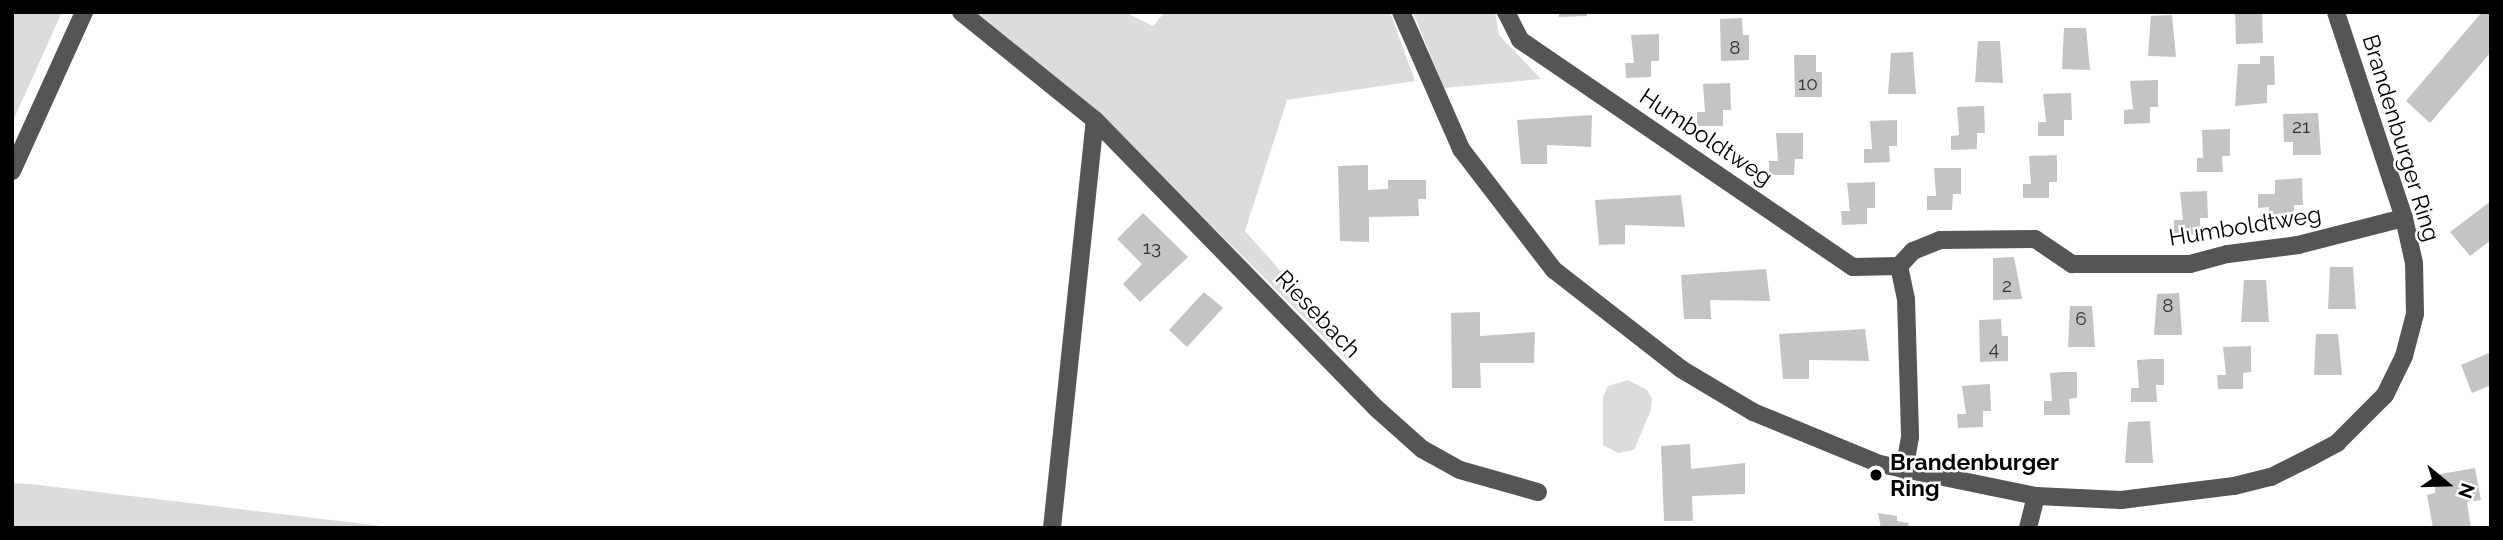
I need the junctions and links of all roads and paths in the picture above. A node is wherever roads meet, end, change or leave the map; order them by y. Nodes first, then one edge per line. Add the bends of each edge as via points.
1 (84, 12) edge
2 (961, 12) edge
3 (1401, 12) edge
4 (1506, 12) edge
5 (2336, 12) edge
6 (1095, 120) junction
7 (12, 171) edge
8 (2404, 218) junction
9 (1899, 267) junction
10 (1904, 470) junction
11 (1538, 492) dead end
12 (2036, 496) junction
13 (1052, 528) edge
14 (2028, 528) edge

1 - 7 street
2 - 6 street, Riesebach
3 - 10 street, Brandenburger Ring via 1461,149 1555,270 1681,369 1753,412
4 - 9 street, Humboldtweg via 1520,40 1853,267
5 - 8 street, Brandenburger Ring
6 - 11 street, Riesebach via 1376,408 1422,449 1460,470
6 - 13 street
8 - 9 street, Humboldtweg via 2298,246 2228,254 2190,264 2072,264 2035,239 1940,240 1913,251
8 - 12 street, Brandenburger Ring via 2414,263 2415,314 2404,356 2385,395 2337,443 2271,477 2189,495 2122,500
9 - 10 street via 1906,299 1910,437
10 - 12 street, Brandenburger Ring
12 - 14 street

